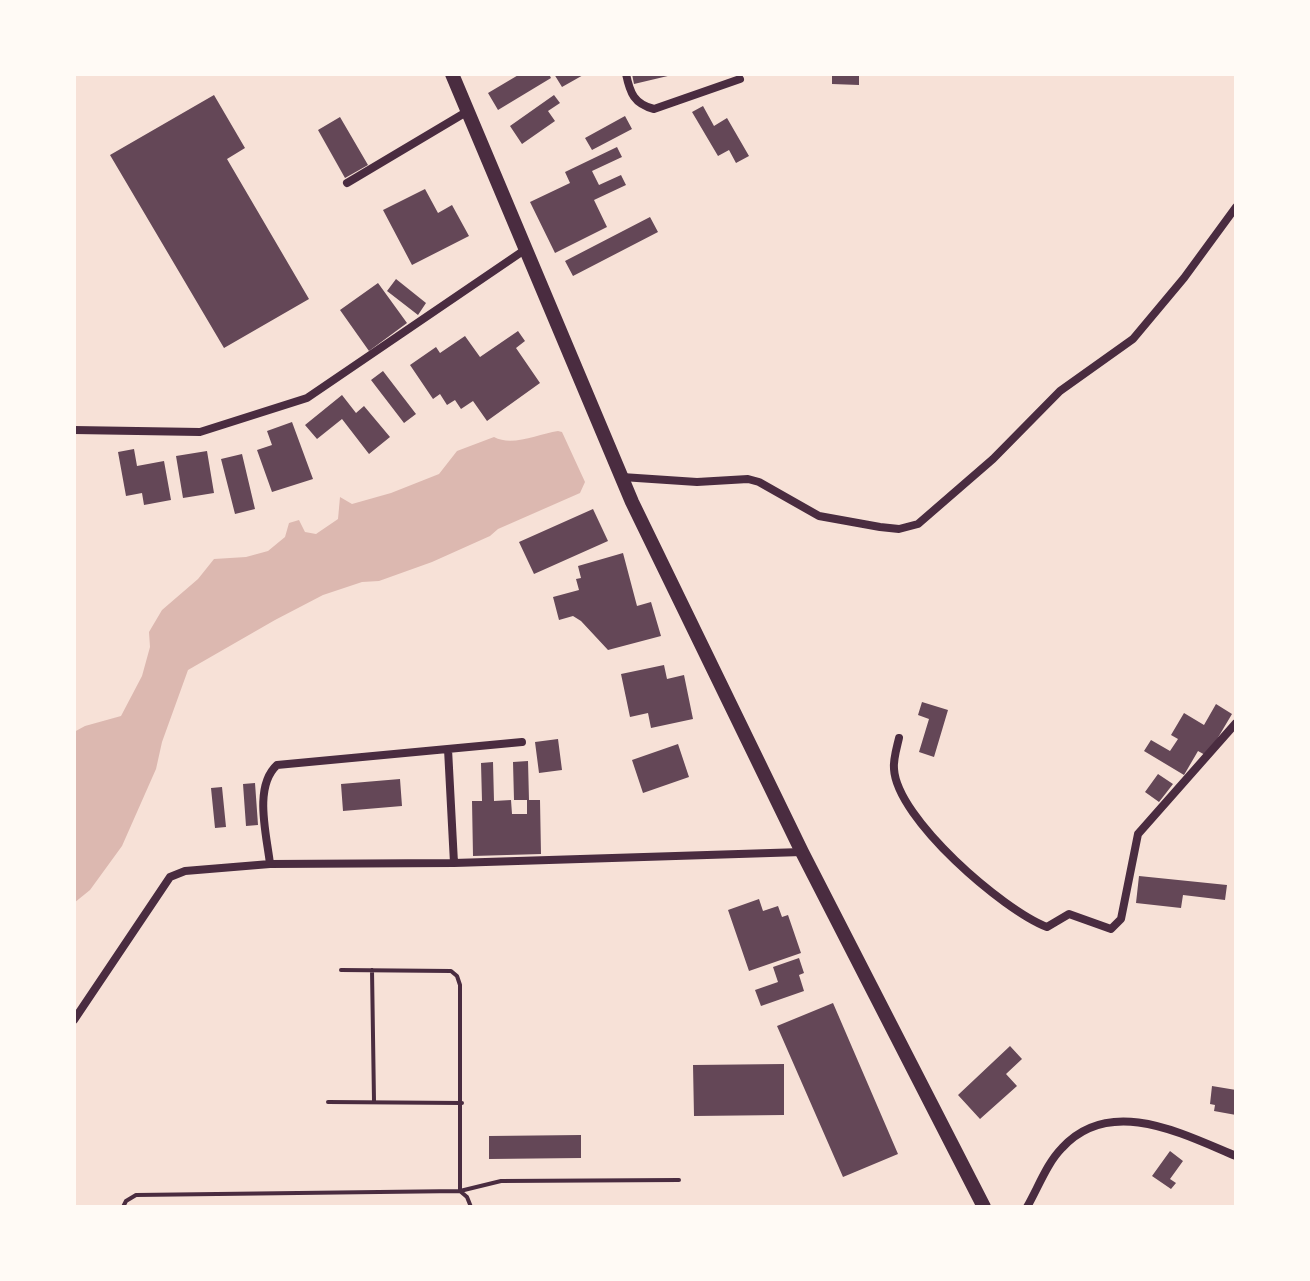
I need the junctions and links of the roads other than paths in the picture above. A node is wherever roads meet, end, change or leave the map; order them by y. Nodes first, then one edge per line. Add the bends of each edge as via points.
1 (452, 74) edge
2 (626, 74) edge
3 (740, 79) dead end
4 (468, 111) junction
5 (347, 183) dead end
6 (1236, 207) edge
7 (527, 249) junction
8 (74, 430) edge
9 (622, 477) junction
10 (1236, 723) edge
11 (899, 738) dead end
12 (522, 742) dead end
13 (448, 749) junction
14 (802, 852) junction
15 (454, 863) junction
16 (270, 864) junction
17 (341, 970) dead end
18 (372, 970) junction
19 (74, 1020) edge
20 (374, 1101) junction
21 (328, 1102) dead end
22 (462, 1103) junction
23 (1236, 1156) edge
24 (679, 1180) dead end
25 (460, 1191) junction
26 (123, 1207) edge
27 (471, 1207) edge
28 (984, 1207) edge
29 (1027, 1207) edge

1 - 4 highway
2 - 3 street via 633,97 654,109
4 - 5 street
4 - 7 highway
6 - 9 street via 1133,339 1060,391 918,524 899,529 819,516 748,479
7 - 8 street via 307,398 200,432
7 - 9 highway
9 - 14 highway
10 - 11 street via 1138,834 1121,919 1111,929 1069,914 1047,927 1027,919 966,871 920,823 900,789 894,769
12 - 13 street
13 - 15 street
13 - 16 street via 277,765 270,771 265,794
14 - 15 street
14 - 28 highway
15 - 16 street
16 - 19 street via 185,871 170,877
17 - 18 lane
18 - 20 lane
18 - 22 lane via 451,971 457,976
20 - 21 lane
20 - 22 lane
22 - 25 lane
23 - 29 street via 1156,1125 1130,1121 1095,1126 1060,1149
24 - 25 lane via 501,1181
25 - 26 lane via 136,1195
25 - 27 lane

